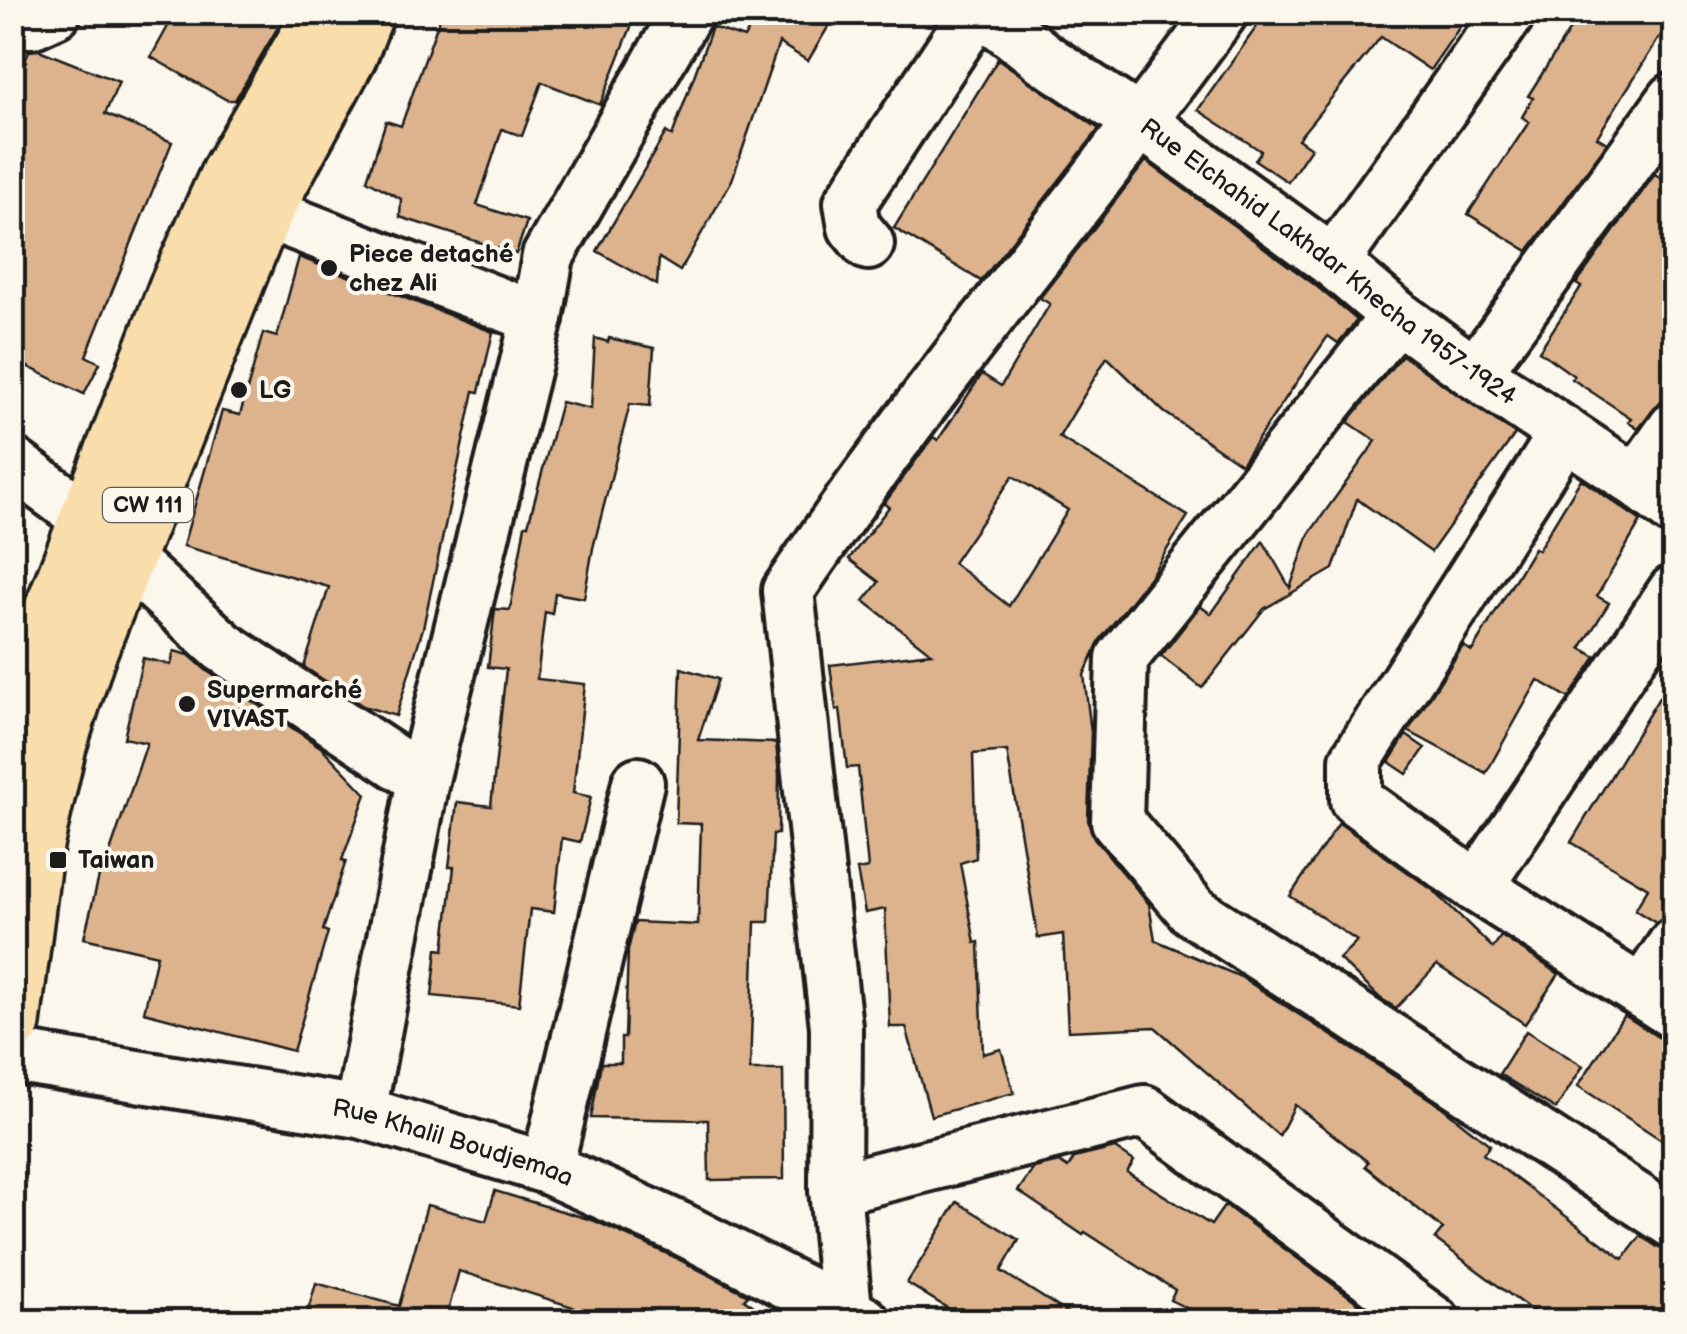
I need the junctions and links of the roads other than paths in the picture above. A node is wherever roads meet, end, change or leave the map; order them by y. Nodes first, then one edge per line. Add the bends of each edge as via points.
1 (55, 12) edge
2 (326, 12) edge
3 (366, 12) edge
4 (686, 12) edge
5 (976, 12) edge
6 (985, 12) edge
7 (1222, 12) edge
8 (1510, 12) edge
9 (12, 22) edge
10 (1674, 99) edge
11 (1142, 123) junction
12 (264, 212) junction
13 (868, 244) dead end
14 (1333, 262) junction
15 (1397, 316) junction
16 (537, 318) junction
17 (1475, 373) junction
18 (1674, 428) edge
19 (1564, 433) junction
20 (12, 464) edge
21 (1655, 496) edge
22 (87, 518) junction
23 (126, 559) junction
24 (1674, 590) edge
25 (12, 748) edge
26 (423, 780) junction
27 (638, 783) dead end
28 (1477, 888) junction
29 (1674, 944) edge
30 (1658, 1002) edge
31 (12, 1024) edge
32 (12, 1056) edge
33 (360, 1112) junction
34 (548, 1168) junction
35 (834, 1188) junction
36 (1674, 1223) edge
37 (855, 1316) edge
38 (1434, 1322) edge

1 - 9 street
2 - 22 main road via 229,173
3 - 12 main road, CW 111
4 - 16 street via 548,256
5 - 13 street via 850,203 854,227
6 - 11 street, Rue Elchahid Lakhdar Khecha 1957-1924
7 - 11 street
8 - 14 street
10 - 17 street
11 - 14 street, Rue Elchahid Lakhdar Khecha 1957-1924
11 - 35 street via 845,505 788,591 836,1026
12 - 16 street
12 - 23 main road, CW 111
14 - 15 street, Rue Elchahid Lakhdar Khecha 1957-1924
15 - 17 street, Rue Elchahid Lakhdar Khecha 1957-1924
15 - 36 street via 1122,658 1117,821 1194,911
16 - 26 street
17 - 19 street, Rue Elchahid Lakhdar Khecha 1957-1924
18 - 21 street
19 - 21 street, Rue Elchahid Lakhdar Khecha 1957-1924
19 - 28 street via 1356,760 1356,800
20 - 22 street
22 - 25 main road via 40,642
23 - 26 street via 223,647
23 - 31 main road, CW 111 via 86,658 44,802
24 - 28 street
26 - 33 street
27 - 34 street
28 - 30 street
29 - 30 street
32 - 33 street, Rue Khalil Boudjemaa
33 - 34 street, Rue Khalil Boudjemaa
34 - 37 street, Rue Khalil Boudjemaa
35 - 37 street
35 - 38 street via 1144,1112

